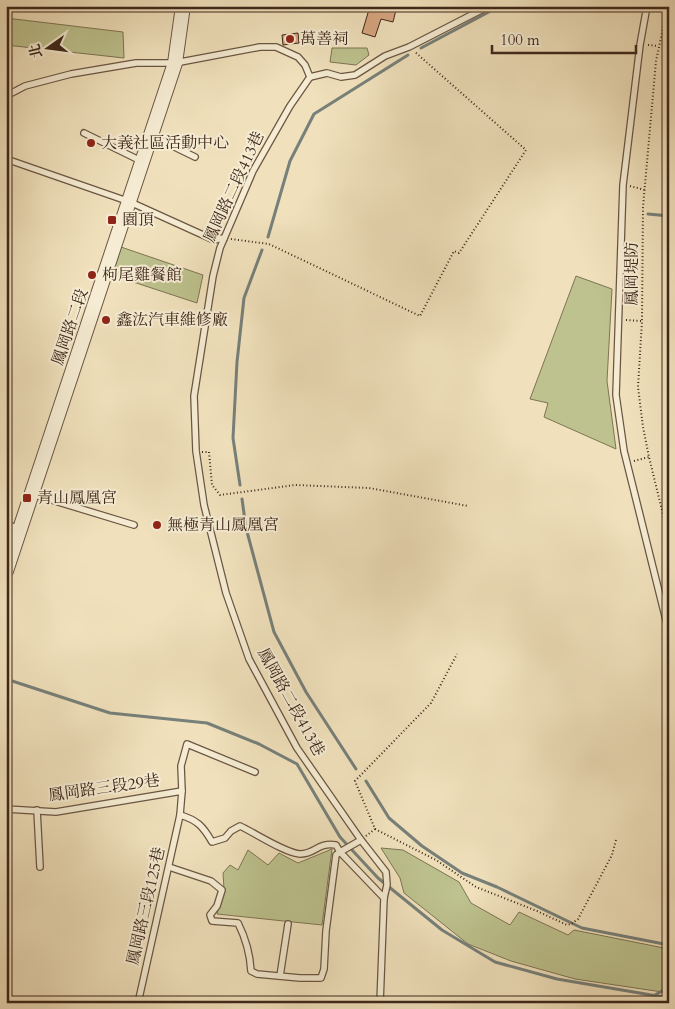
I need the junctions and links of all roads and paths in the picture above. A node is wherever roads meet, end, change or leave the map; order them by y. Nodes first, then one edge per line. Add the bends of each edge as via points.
1 (183, 6) edge
2 (489, 6) edge
3 (648, 6) edge
4 (668, 6) edge
5 (640, 45) junction
6 (659, 46) junction
7 (409, 47) junction
8 (175, 63) junction
9 (310, 77) junction
10 (6, 96) edge
11 (84, 133) dead end
12 (152, 136) junction
13 (195, 157) dead end
14 (6, 159) edge
15 (143, 162) junction
16 (623, 185) junction
17 (645, 190) junction
18 (130, 202) junction
19 (224, 238) junction
20 (618, 320) junction
21 (642, 322) junction
22 (196, 451) junction
23 (649, 458) junction
24 (627, 463) junction
25 (32, 494) junction
26 (468, 506) dead end
27 (6, 524) edge
28 (134, 526) dead end
29 (20, 529) junction
30 (669, 539) edge
31 (6, 571) edge
32 (669, 632) edge
33 (457, 654) dead end
34 (255, 772) dead end
35 (182, 791) junction
36 (6, 809) edge
37 (37, 810) junction
38 (180, 815) junction
39 (375, 828) junction
40 (361, 840) junction
41 (616, 840) dead end
42 (340, 852) junction
43 (40, 867) dead end
44 (169, 867) junction
45 (384, 898) junction
46 (288, 924) dead end
47 (280, 976) junction
48 (138, 1003) edge
49 (380, 1003) edge

1 - 8 street, 鳳岡路二段
2 - 7 lane
3 - 5 lane
4 - 6 path, 鳳岡堤防
5 - 6 path
5 - 16 lane
6 - 17 path, 鳳岡堤防
7 - 9 lane via 385,56 355,75 341,77 327,73
7 - 19 path via 526,150 459,253 454,251 420,316 268,244
8 - 9 lane via 260,47 276,47 298,57
8 - 10 lane via 136,63 71,74 25,86
8 - 12 street, 鳳岡路二段
9 - 19 lane, 鳳岡路二段413巷 via 253,171
11 - 15 lane
12 - 13 lane
12 - 15 street, 鳳岡路二段
14 - 18 lane
15 - 18 street, 鳳岡路二段
16 - 17 path
16 - 20 lane
17 - 21 path, 鳳岡堤防
18 - 19 lane via 214,240
18 - 25 street, 鳳岡路二段
19 - 22 lane, 鳳岡路二段413巷 via 213,276 194,396
20 - 21 path
20 - 24 lane via 616,395
21 - 23 path, 鳳岡堤防 via 638,387
22 - 26 path via 209,452 212,485 220,494 295,485 369,488
22 - 40 lane, 鳳岡路二段413巷 via 210,532 226,593 249,659 297,748
23 - 24 path
23 - 30 path, 鳳岡堤防
24 - 32 lane
25 - 28 lane
25 - 29 street, 鳳岡路二段
27 - 29 lane
29 - 31 street, 鳳岡路二段
33 - 39 path via 431,703 355,781
34 - 35 lane via 187,744 181,766
35 - 37 lane, 鳳岡路三段29巷 via 56,812
35 - 38 lane, 鳳岡路三段29巷
36 - 37 lane, 鳳岡路三段29巷
37 - 43 lane
38 - 42 lane via 196,820 212,842 225,838 240,826 298,854 328,844 336,845
38 - 44 lane, 鳳岡路三段125巷
39 - 40 path
39 - 41 path via 436,860 476,887 567,924 578,919 612,855
40 - 42 lane
40 - 45 lane, 鳳岡路二段413巷 via 386,872
42 - 45 lane
42 - 47 lane via 336,855 324,969 320,978
44 - 47 lane via 211,881 222,890 210,915 212,921 238,923 246,939 251,971
44 - 48 lane, 鳳岡路三段125巷
45 - 49 lane, 鳳岡路二段413巷
46 - 47 lane

